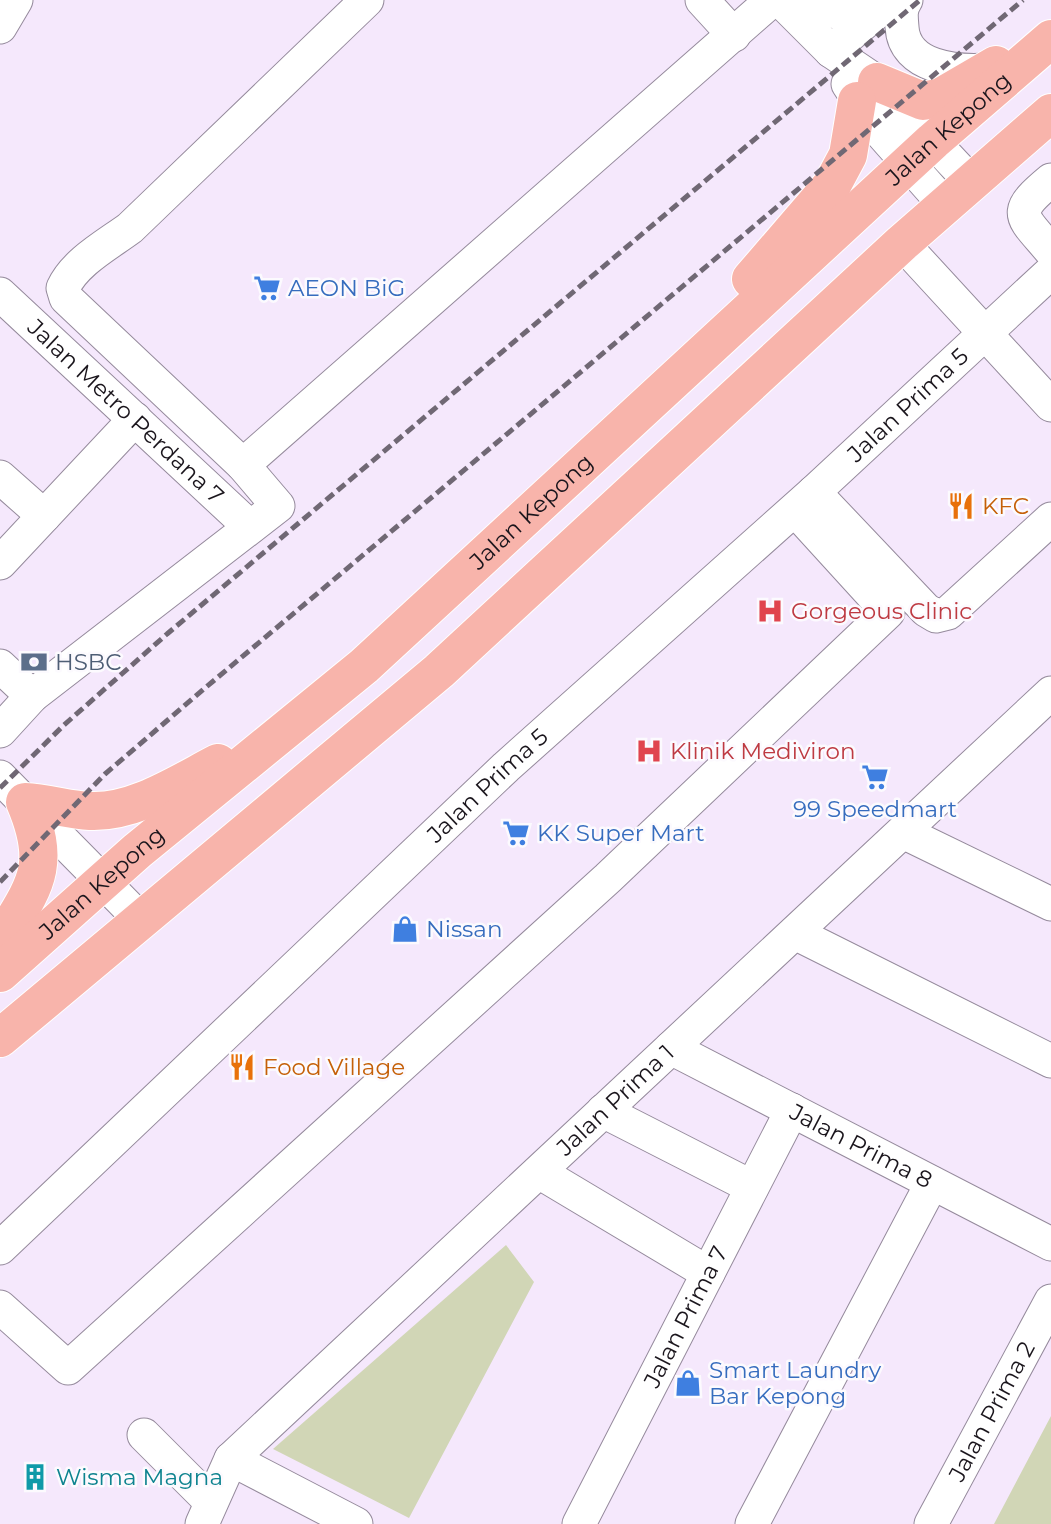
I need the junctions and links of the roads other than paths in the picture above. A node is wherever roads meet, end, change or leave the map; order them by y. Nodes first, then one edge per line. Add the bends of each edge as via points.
1 (16, 0) edge
2 (367, 0) edge
3 (702, 0) edge
4 (772, 0) edge
5 (780, 0) edge
6 (819, 0) edge
7 (863, 0) edge
8 (891, 0) edge
9 (906, 0) edge
10 (0, 27) edge
11 (1051, 33) edge
12 (734, 35) junction
13 (1051, 39) edge
14 (831, 51) junction
15 (987, 70) junction
16 (867, 92) junction
17 (1051, 113) edge
18 (920, 153) junction
19 (1051, 180) edge
20 (958, 194) junction
21 (902, 243) junction
22 (1051, 251) edge
23 (1051, 272) edge
24 (0, 294) edge
25 (985, 332) junction
26 (1051, 405) edge
27 (135, 419) junction
28 (243, 465) junction
29 (577, 470) junction
30 (0, 477) edge
31 (805, 501) junction
32 (44, 516) junction
33 (1051, 519) edge
34 (250, 527) junction
35 (0, 563) edge
36 (0, 666) edge
37 (1051, 693) edge
38 (33, 696) junction
39 (287, 727) junction
40 (1037, 727) edge
41 (0, 731) edge
42 (8, 789) edge
43 (903, 832) junction
44 (104, 880) junction
45 (1051, 904) edge
46 (141, 920) junction
47 (795, 933) junction
48 (0, 943) edge
49 (0, 973) edge
50 (0, 1038) edge
51 (671, 1048) junction
52 (1051, 1061) edge
53 (603, 1111) junction
54 (792, 1111) junction
55 (539, 1172) junction
56 (932, 1183) junction
57 (752, 1187) junction
58 (1051, 1244) edge
59 (0, 1248) edge
60 (708, 1273) junction
61 (1051, 1301) edge
62 (0, 1307) edge
63 (144, 1435) dead end
64 (231, 1459) junction
65 (207, 1513) edge
66 (356, 1524) edge
67 (579, 1524) edge
68 (752, 1524) edge
69 (932, 1524) edge

1 - 10 street
2 - 28 street via 130,228 89,258 63,288 66,298
3 - 12 street
4 - 12 street
5 - 14 street
6 - 7 street via 829,10 850,13
8 - 14 street
9 - 15 street via 901,8 902,35 916,54 933,65 960,72
11 - 15 main road
12 - 28 street
13 - 18 main road, Jalan Kepong
14 - 16 street
15 - 16 main road via 941,97 923,101
16 - 18 street
16 - 29 main road via 848,155 832,185
17 - 20 main road
18 - 20 street
18 - 29 main road, Jalan Kepong
19 - 22 street via 1023,209 1024,220
20 - 21 main road
21 - 25 street
21 - 46 main road via 439,671
23 - 25 street, Jalan Prima 5
24 - 27 street, Jalan Metro Perdana 7
25 - 26 street
25 - 31 street, Jalan Prima 5
27 - 32 street
27 - 34 street, Jalan Metro Perdana 7
28 - 34 street via 278,506
29 - 39 main road, Jalan Kepong via 364,666
30 - 32 street
31 - 33 street via 936,616 948,613
31 - 59 street, Jalan Prima 5 via 506,767
31 - 62 street via 888,612 608,878 68,1368
32 - 35 street
34 - 38 street
36 - 38 street
37 - 40 street, Jalan Prima 1
38 - 41 street
39 - 42 main road via 176,786 113,810 89,811
39 - 44 main road, Jalan Kepong
40 - 43 street, Jalan Prima 1
42 - 44 street
42 - 48 main road via 38,833 39,863 34,883
43 - 45 street
43 - 47 street, Jalan Prima 1
44 - 46 street
44 - 49 main road, Jalan Kepong
46 - 50 main road
47 - 51 street, Jalan Prima 1
47 - 52 street
51 - 53 street, Jalan Prima 1
51 - 54 street, Jalan Prima 8
53 - 55 street, Jalan Prima 1
53 - 57 street
54 - 56 street, Jalan Prima 8
54 - 57 street, Jalan Prima 7
55 - 60 street
55 - 64 street, Jalan Prima 1
56 - 58 street, Jalan Prima 8
56 - 68 street
57 - 60 street, Jalan Prima 7
60 - 67 street, Jalan Prima 7
61 - 69 street, Jalan Prima 2
63 - 65 street
64 - 65 street, Jalan Prima 1
64 - 66 street

